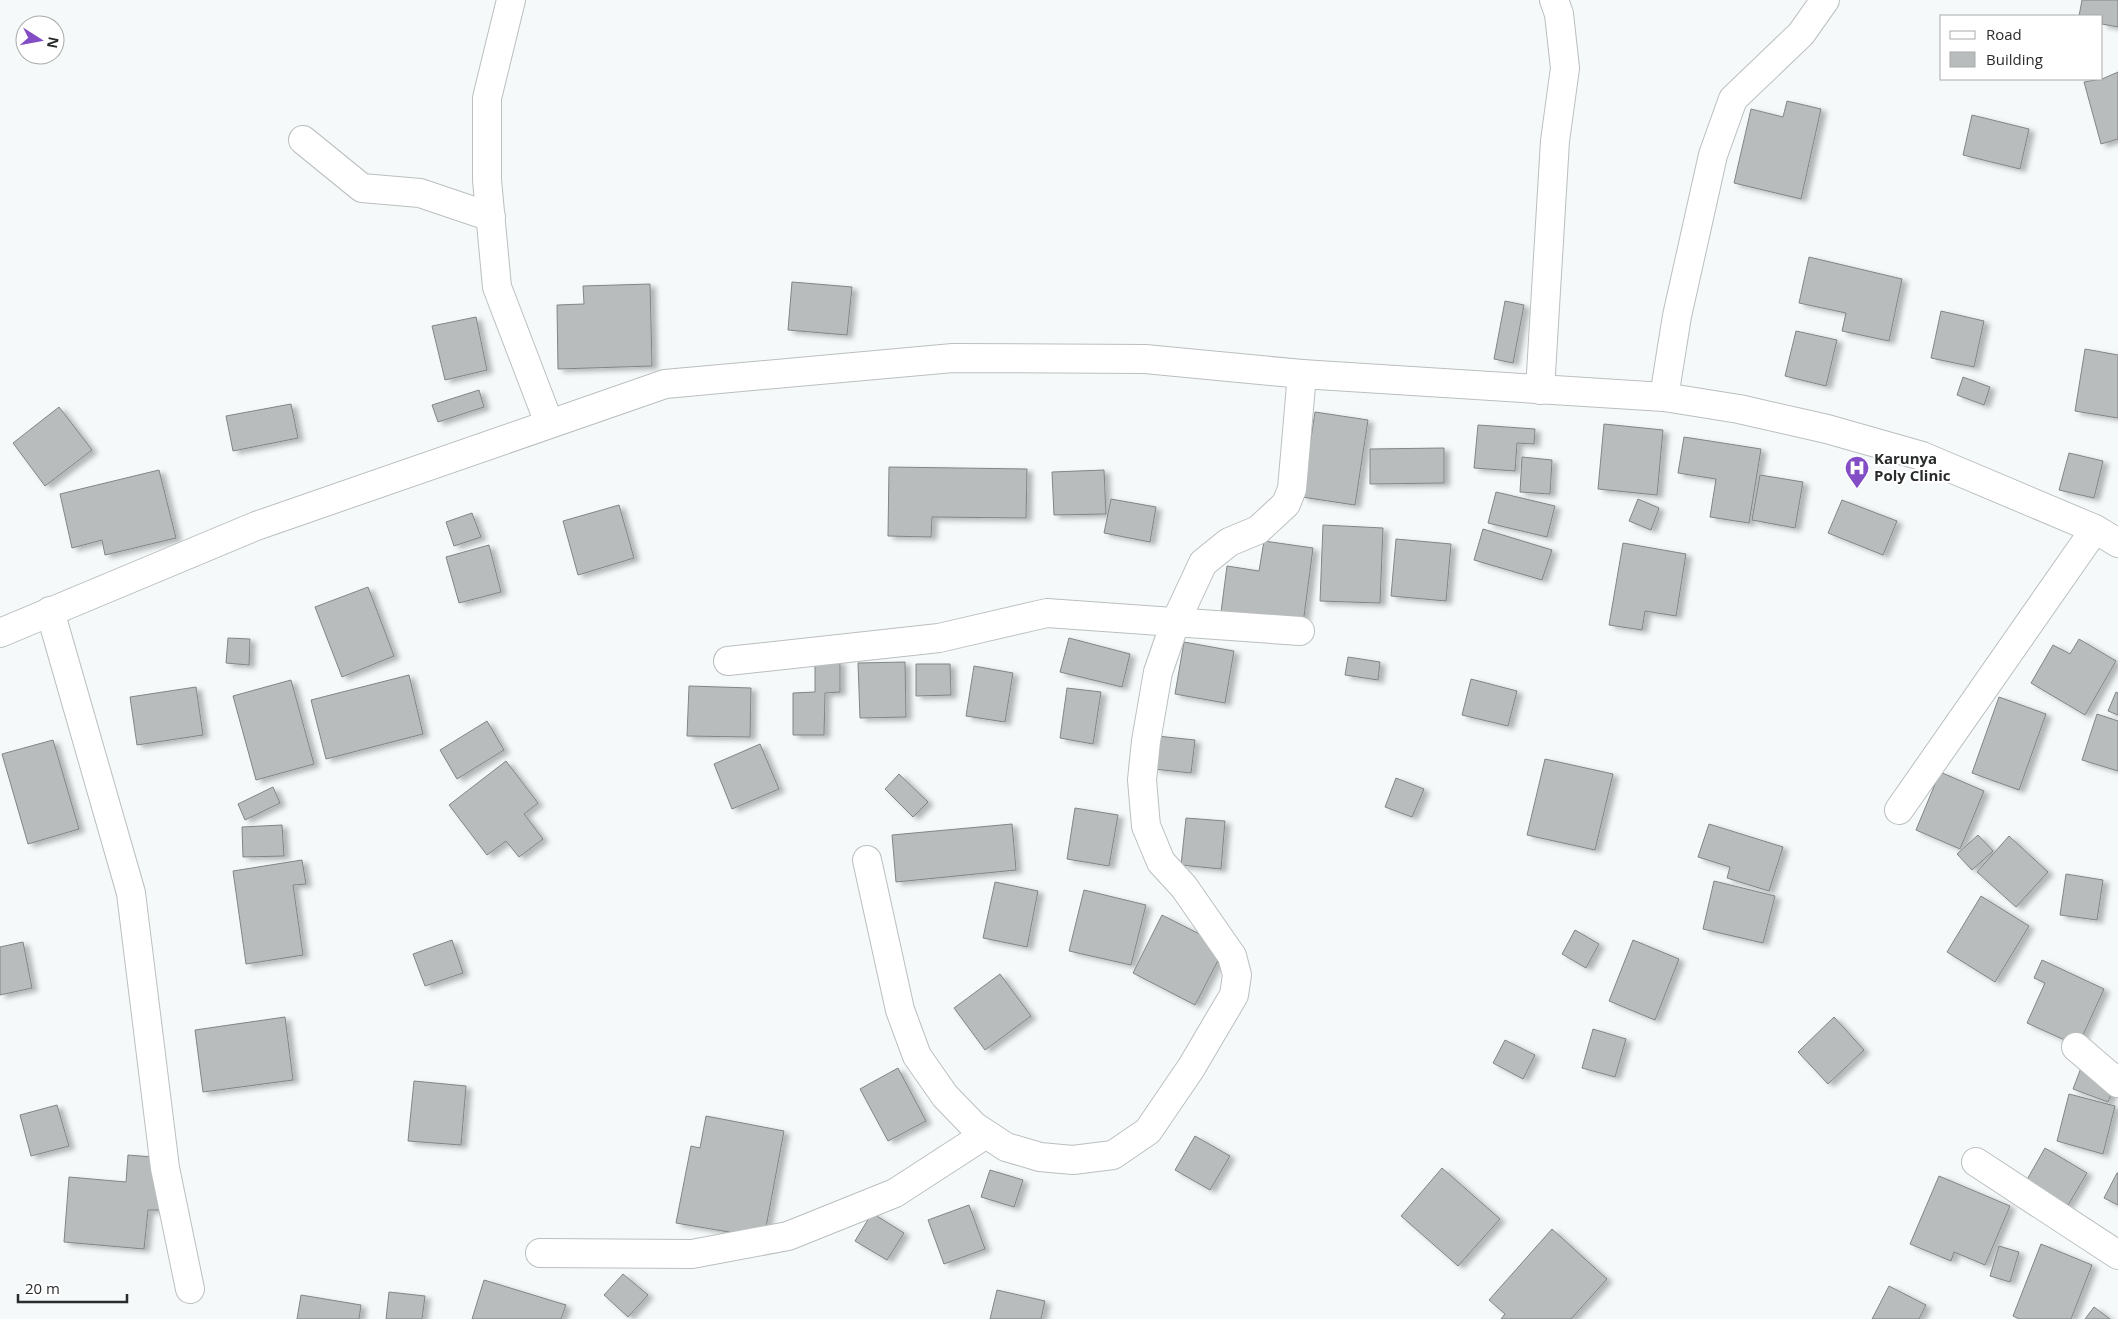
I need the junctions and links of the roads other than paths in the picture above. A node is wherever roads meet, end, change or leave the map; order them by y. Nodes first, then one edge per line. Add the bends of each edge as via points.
1 (512, 0) edge
2 (1554, 0) edge
3 (1825, 0) edge
4 (303, 140) dead end
5 (491, 217) junction
6 (1302, 374) junction
7 (1540, 390) junction
8 (1664, 397) junction
9 (549, 423) junction
10 (2095, 529) junction
11 (2118, 543) edge
12 (50, 612) junction
13 (1175, 624) junction
14 (1300, 631) dead end
15 (0, 633) edge
16 (728, 661) dead end
17 (1899, 810) dead end
18 (867, 860) dead end
19 (2076, 1046) dead end
20 (2118, 1083) edge
21 (986, 1134) junction
22 (1976, 1162) dead end
23 (540, 1253) dead end
24 (2118, 1255) edge
25 (190, 1288) dead end

1 - 5 street via 487,98 487,180
2 - 7 street via 1559,14 1565,68 1555,141
3 - 8 street via 1801,34 1733,99 1713,155 1677,316
4 - 5 street via 362,188 420,193
5 - 9 street via 498,287
6 - 7 street
6 - 9 street via 1146,359 953,358 665,384
6 - 13 street via 1292,489 1286,504 1258,530 1229,542 1203,563
7 - 8 street
8 - 10 street via 1739,409 1828,429 1922,456
9 - 12 street via 256,526
10 - 11 street
10 - 17 street
12 - 15 street
12 - 25 street via 131,893 165,1168
13 - 14 street
13 - 16 street via 1047,613 939,638
13 - 21 street via 1158,672 1146,741 1142,780 1146,826 1161,862 1184,887 1232,956 1237,975 1234,995 1191,1068 1148,1130 1113,1155 1073,1160 1040,1157 1006,1148
18 - 21 street via 900,1010 916,1056 945,1096
19 - 20 street
21 - 23 street via 895,1193 788,1236 692,1254
22 - 24 street

